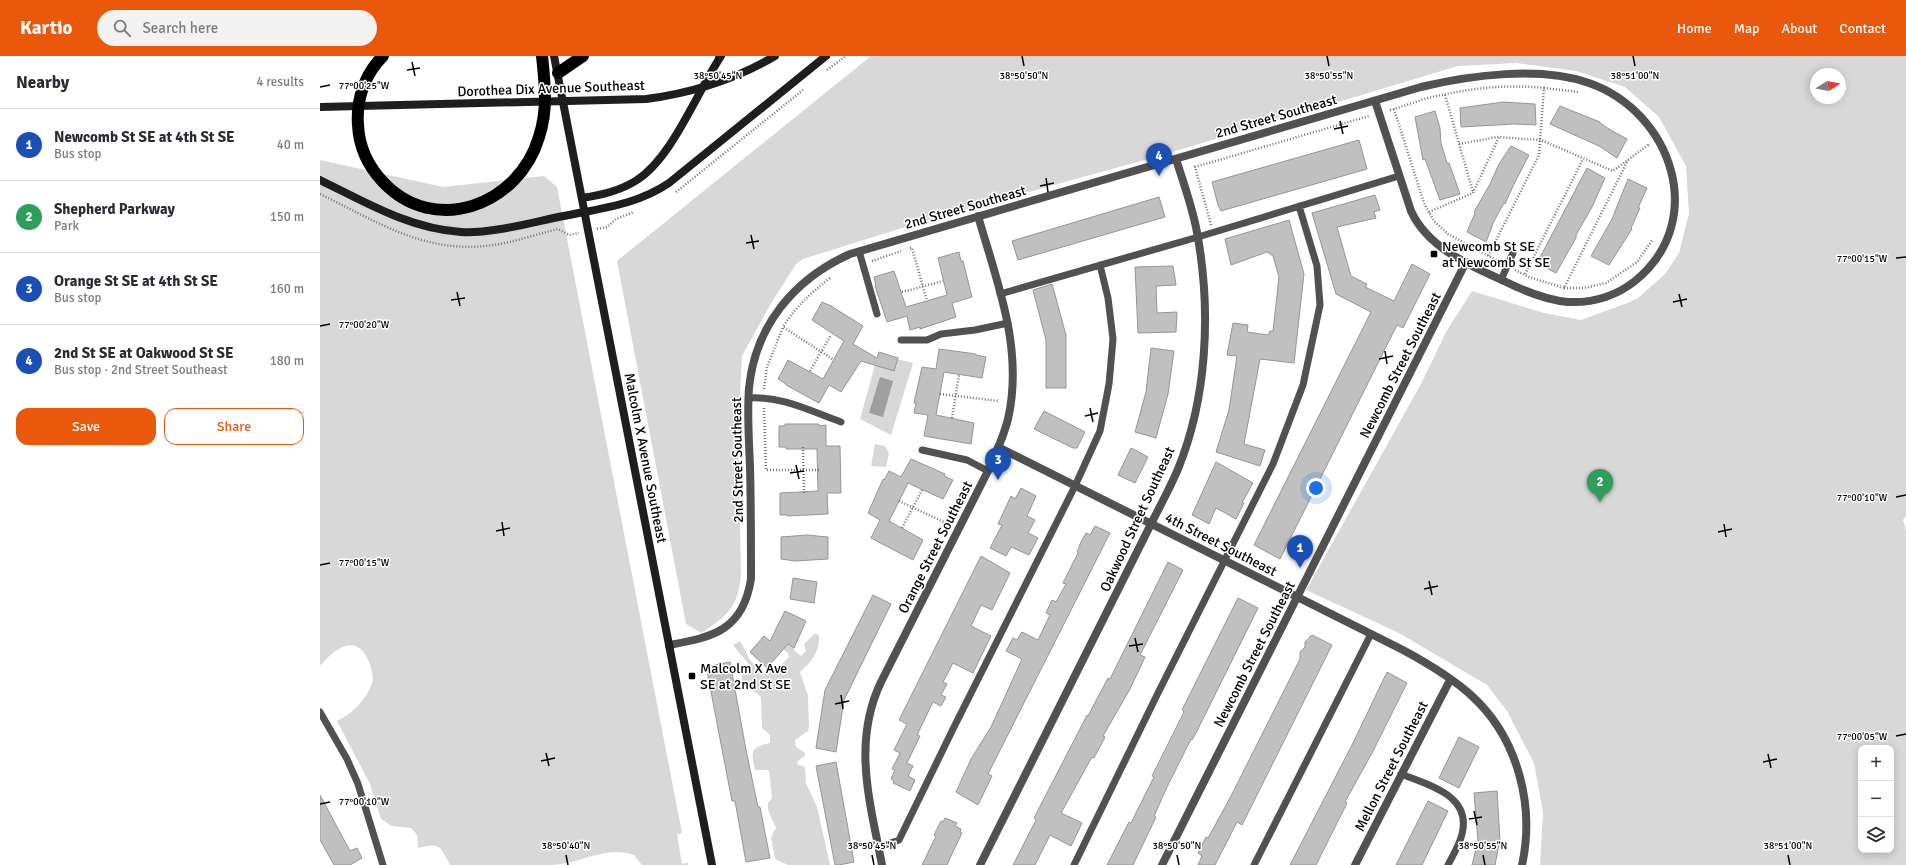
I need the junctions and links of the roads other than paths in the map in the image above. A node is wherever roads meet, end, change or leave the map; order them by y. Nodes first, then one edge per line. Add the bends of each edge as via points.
1 (383, 56) edge
2 (542, 56) edge
3 (554, 56) edge
4 (583, 56) edge
5 (721, 56) edge
6 (775, 56) edge
7 (826, 56) edge
8 (558, 73) junction
9 (1375, 101) junction
10 (320, 107) edge
11 (1176, 159) junction
12 (1399, 176) junction
13 (320, 180) edge
14 (582, 198) junction
15 (1299, 206) junction
16 (585, 212) junction
17 (978, 216) junction
18 (1198, 237) junction
19 (859, 251) junction
20 (1513, 253) dead end
21 (1466, 262) junction
22 (1100, 265) junction
23 (1501, 280) junction
24 (1000, 294) junction
25 (877, 314) dead end
26 (1008, 323) junction
27 (901, 340) dead end
28 (748, 398) junction
29 (841, 422) dead end
30 (998, 447) junction
31 (922, 450) dead end
32 (988, 471) junction
33 (1075, 486) junction
34 (1152, 524) junction
35 (1224, 561) junction
36 (1297, 598) junction
37 (1371, 634) junction
38 (669, 645) junction
39 (1450, 680) junction
40 (320, 712) edge
41 (1401, 774) junction
42 (878, 847) junction
43 (383, 865) edge
44 (712, 865) edge
45 (882, 865) edge
46 (980, 865) edge
47 (1074, 865) edge
48 (1162, 865) edge
49 (1254, 865) edge
50 (1355, 865) edge
51 (1448, 865) edge
52 (1522, 865) edge

1 - 2 highway via 367,78 358,108 359,134 366,158 378,176 402,197 421,206 452,210 489,200 505,189 526,166 536,146 544,119 546,88
3 - 8 main road, Malcolm X Avenue Southeast
4 - 8 highway
5 - 14 main road via 667,150 654,167 623,188
6 - 10 main road, Dorothea Dix Avenue Southeast via 743,72 705,86 662,97 630,101
7 - 16 main road via 691,167 660,189 627,203
8 - 14 main road, Malcolm X Avenue Southeast
9 - 11 street, 2nd Street Southeast
9 - 12 street
9 - 23 street, 2nd Street Southeast via 1448,81 1503,75 1545,75 1568,78 1602,88 1640,115 1656,134 1668,157 1675,195 1672,220 1664,244 1650,267 1619,291 1581,302 1555,300
11 - 17 street, 2nd Street Southeast
11 - 18 street, Oakwood Street Southeast
12 - 15 lane
12 - 21 street via 1411,211 1422,230 1443,249
13 - 16 main road via 398,217 449,231 486,230
14 - 16 main road, Malcolm X Avenue Southeast
15 - 18 lane
15 - 35 lane via 1317,266 1320,305 1303,385 1274,464
16 - 38 main road, Malcolm X Avenue Southeast
17 - 19 street, 2nd Street Southeast
17 - 24 street, Orange Street Southeast
18 - 22 lane
18 - 34 street, Oakwood Street Southeast via 1204,322 1198,398 1178,469
19 - 25 lane
19 - 28 street, 2nd Street Southeast via 833,262 818,272 783,303 758,348
20 - 23 lane
21 - 23 street
21 - 36 street, Newcomb Street Southeast
22 - 24 lane
22 - 33 lane via 1108,298 1113,339 1109,384 1100,431
24 - 26 street, Orange Street Southeast
26 - 27 lane via 941,334 927,340
26 - 30 street, Orange Street Southeast via 1013,352 1013,386 1008,420
28 - 29 lane via 779,399
28 - 38 street, 2nd Street Southeast via 751,579 747,597 739,613 720,631 704,638
30 - 32 street, Orange Street Southeast
30 - 33 street, 4th Street Southeast
31 - 32 lane via 967,460
32 - 42 street, Orange Street Southeast via 881,682 870,711 865,739 865,764
33 - 34 street, 4th Street Southeast
33 - 42 lane via 899,840
34 - 35 street, 4th Street Southeast
34 - 46 street, Oakwood Street Southeast
35 - 36 street, 4th Street Southeast
35 - 47 lane via 1156,694
36 - 37 street, 4th Street Southeast
36 - 48 street, Newcomb Street Southeast
37 - 39 street, 4th Street Southeast via 1416,657
37 - 49 lane
38 - 44 main road, Malcolm X Avenue Southeast
39 - 41 street, Mellon Street Southeast
39 - 52 street, 4th Street Southeast via 1488,712 1515,761 1527,815
40 - 43 lane via 358,784
41 - 50 street, Mellon Street Southeast
41 - 51 lane via 1442,790 1455,800 1461,810 1462,834
42 - 45 street, Orange Street Southeast

